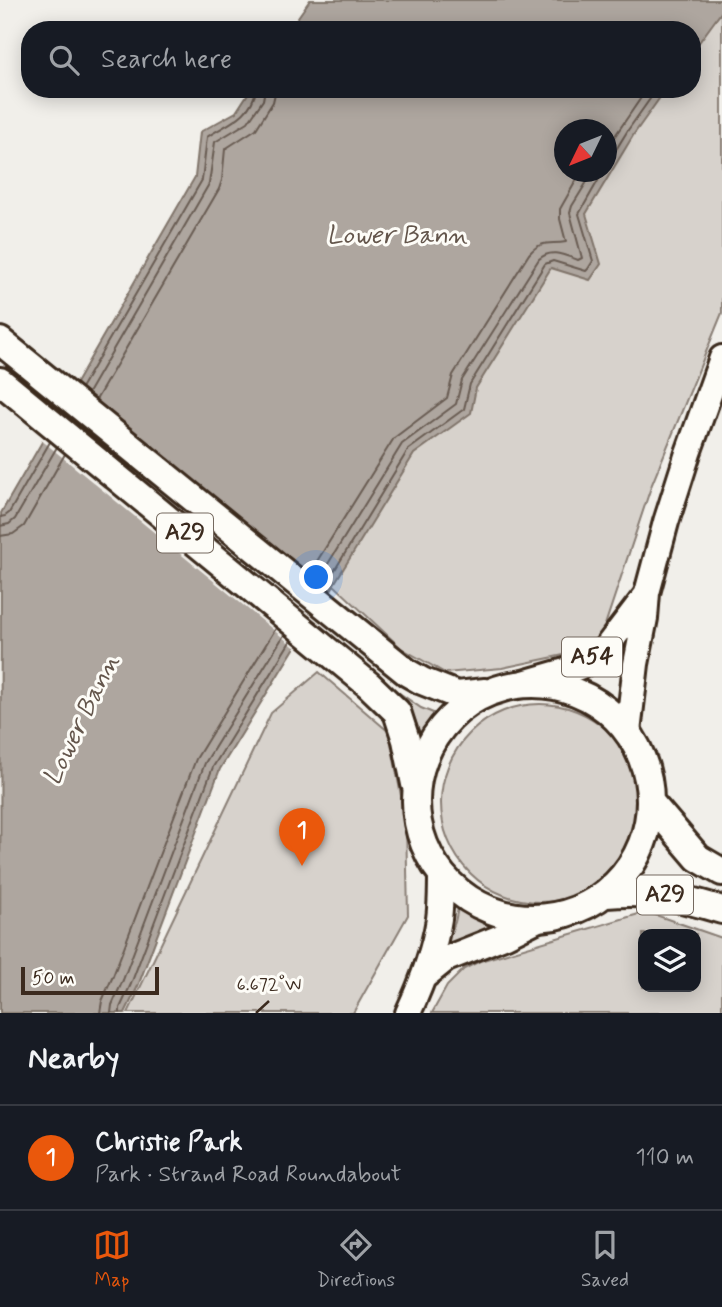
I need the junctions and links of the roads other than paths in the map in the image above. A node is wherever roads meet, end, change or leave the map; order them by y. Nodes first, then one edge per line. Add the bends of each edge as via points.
1 (0, 341) edge
2 (722, 358) edge
3 (0, 381) edge
4 (647, 593) junction
5 (502, 689) junction
6 (628, 732) junction
7 (416, 789) junction
8 (651, 803) junction
9 (722, 872) edge
10 (441, 874) junction
11 (606, 894) junction
12 (722, 910) edge
13 (538, 919) junction
14 (425, 976) junction
15 (408, 1013) edge

1 - 5 highway, A29 via 391,660 422,681 457,695
2 - 4 main road, A54
3 - 7 highway, A29 via 397,712
4 - 5 main road, A54 via 605,649 579,667
4 - 6 main road, A54
5 - 6 highway, A29 via 537,684 560,687 586,696
5 - 7 highway, A29 via 463,708 440,730 424,758
6 - 8 highway, A29 via 645,765
7 - 10 highway, A29 via 417,819
8 - 9 highway, A29 via 698,858
8 - 11 highway, A29 via 645,837 630,869
10 - 13 highway, A29 via 468,899 501,914
10 - 14 main road, A29 via 440,916
11 - 12 highway, A29 via 664,895
11 - 13 highway, A29 via 576,911
13 - 14 main road, A29 via 446,959
14 - 15 main road, A29

